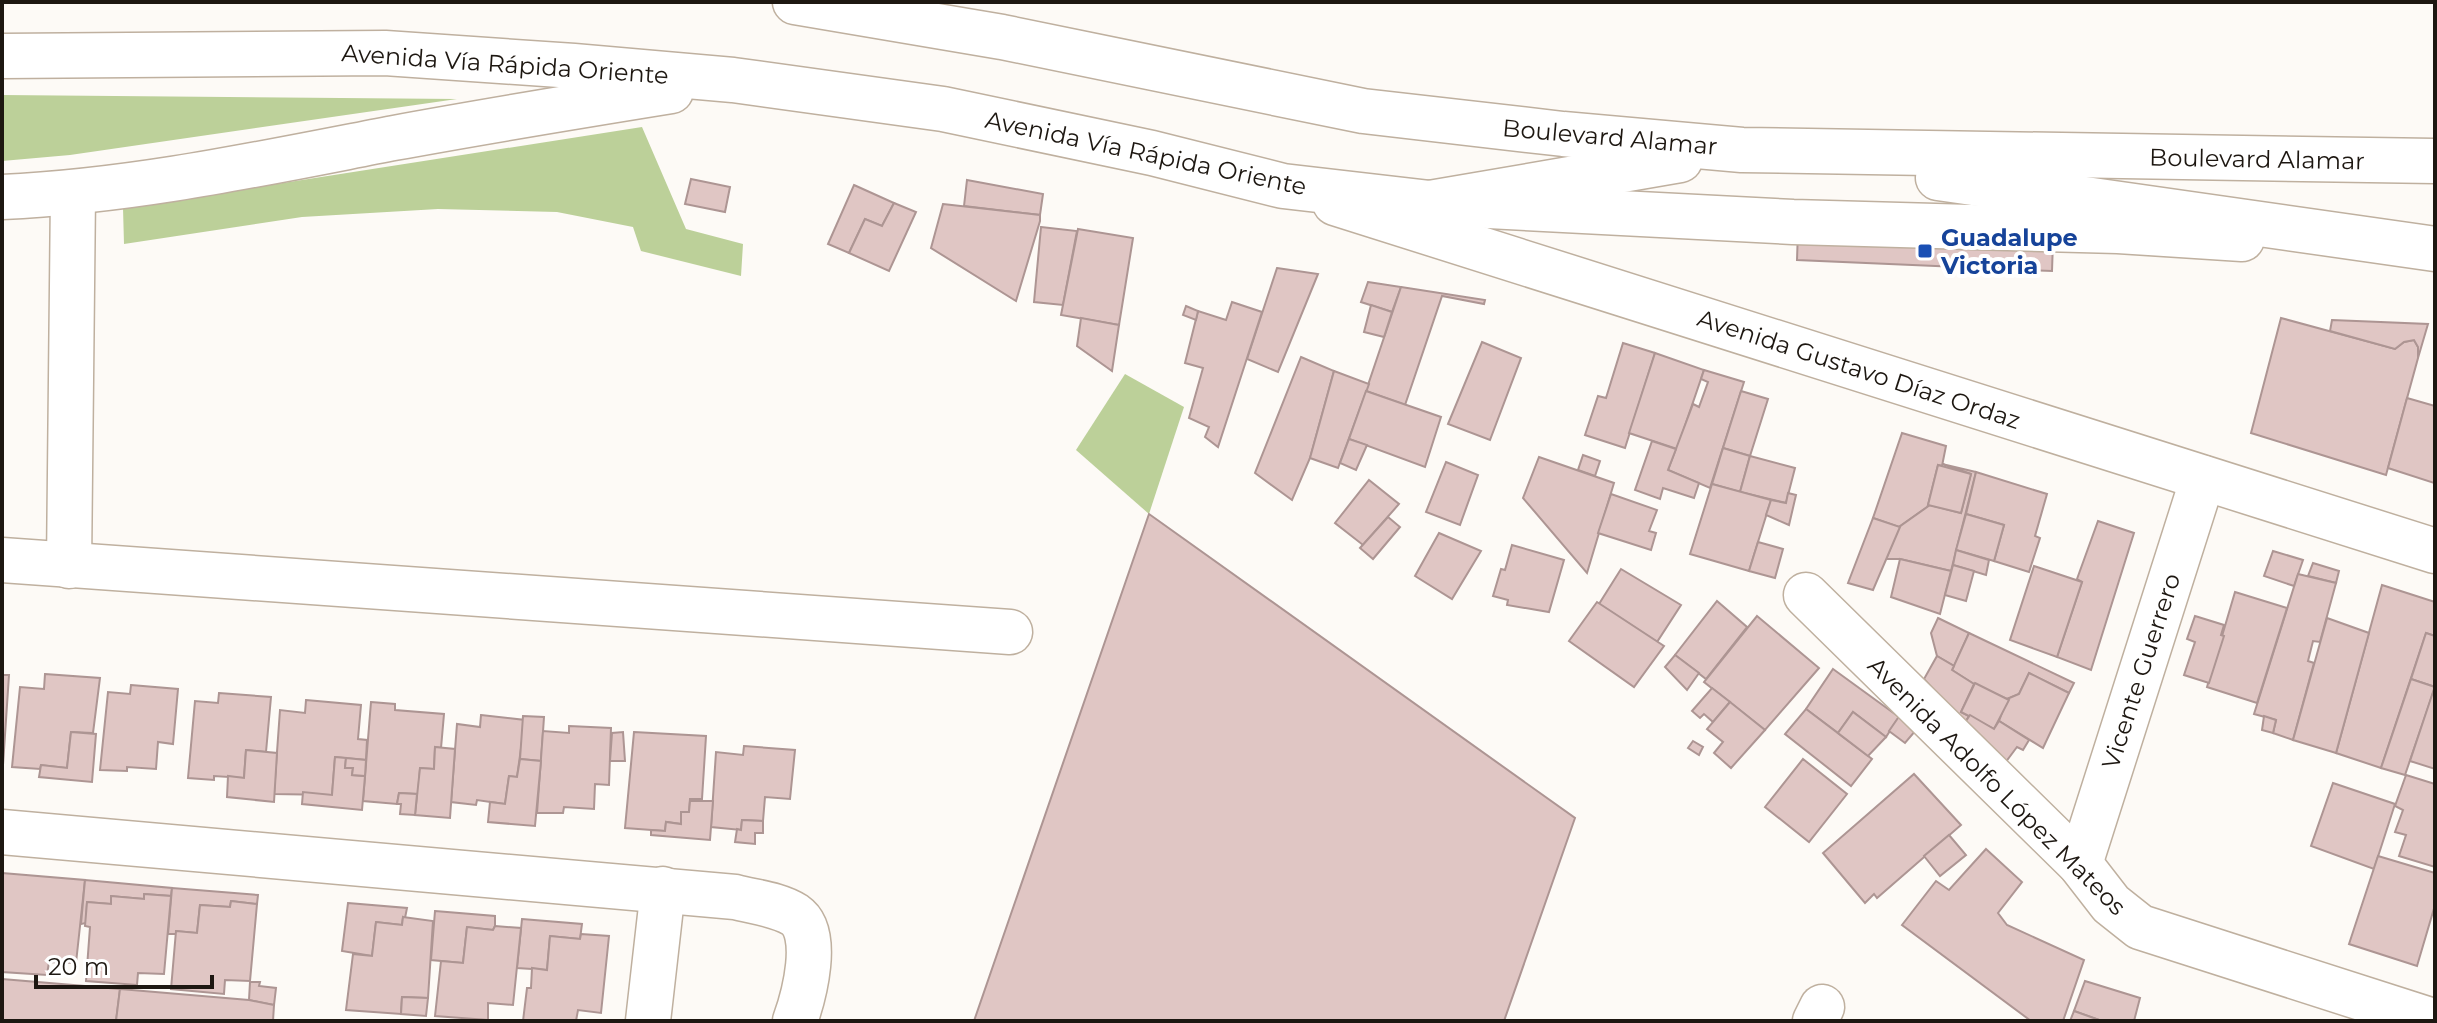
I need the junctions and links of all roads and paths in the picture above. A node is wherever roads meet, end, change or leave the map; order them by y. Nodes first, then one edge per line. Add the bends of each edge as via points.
1 (795, 2) edge
2 (2, 56) edge
3 (733, 80) junction
4 (1742, 150) junction
5 (2435, 161) edge
6 (1283, 186) junction
7 (73, 193) junction
8 (2, 197) edge
9 (1430, 203) junction
10 (2435, 249) edge
11 (2203, 478) junction
12 (2435, 551) edge
13 (2, 560) edge
14 (69, 566) junction
15 (1806, 595) dead end
16 (1010, 632) dead end
17 (2, 832) edge
18 (2080, 864) junction
19 (663, 889) junction
20 (648, 1021) edge
21 (795, 1021) edge
22 (2433, 1021) edge

1 - 4 main road, Boulevard Alamar via 1002,37 1363,111
2 - 3 main road, Avenida Vía Rápida Oriente via 385,53
3 - 6 main road, Avenida Vía Rápida Oriente via 943,109
3 - 7 main road via 207,175
4 - 5 main road, Boulevard Alamar
4 - 9 main road
4 - 10 main road
6 - 9 main road, Avenida Vía Rápida Oriente
6 - 11 main road, Avenida Gustavo Díaz Ordaz
7 - 8 main road
7 - 14 main road
9 - 10 main road, Avenida Vía Rápida Oriente
11 - 12 main road, Avenida Gustavo Díaz Ordaz
11 - 18 main road, Vicente Guerrero
13 - 14 main road
14 - 16 main road
15 - 18 main road, Avenida Adolfo López Mateos
17 - 19 main road
18 - 22 main road, Avenida Adolfo López Mateos via 2111,904 2140,927
19 - 20 main road
19 - 21 main road via 735,897 796,916 808,935 808,965

